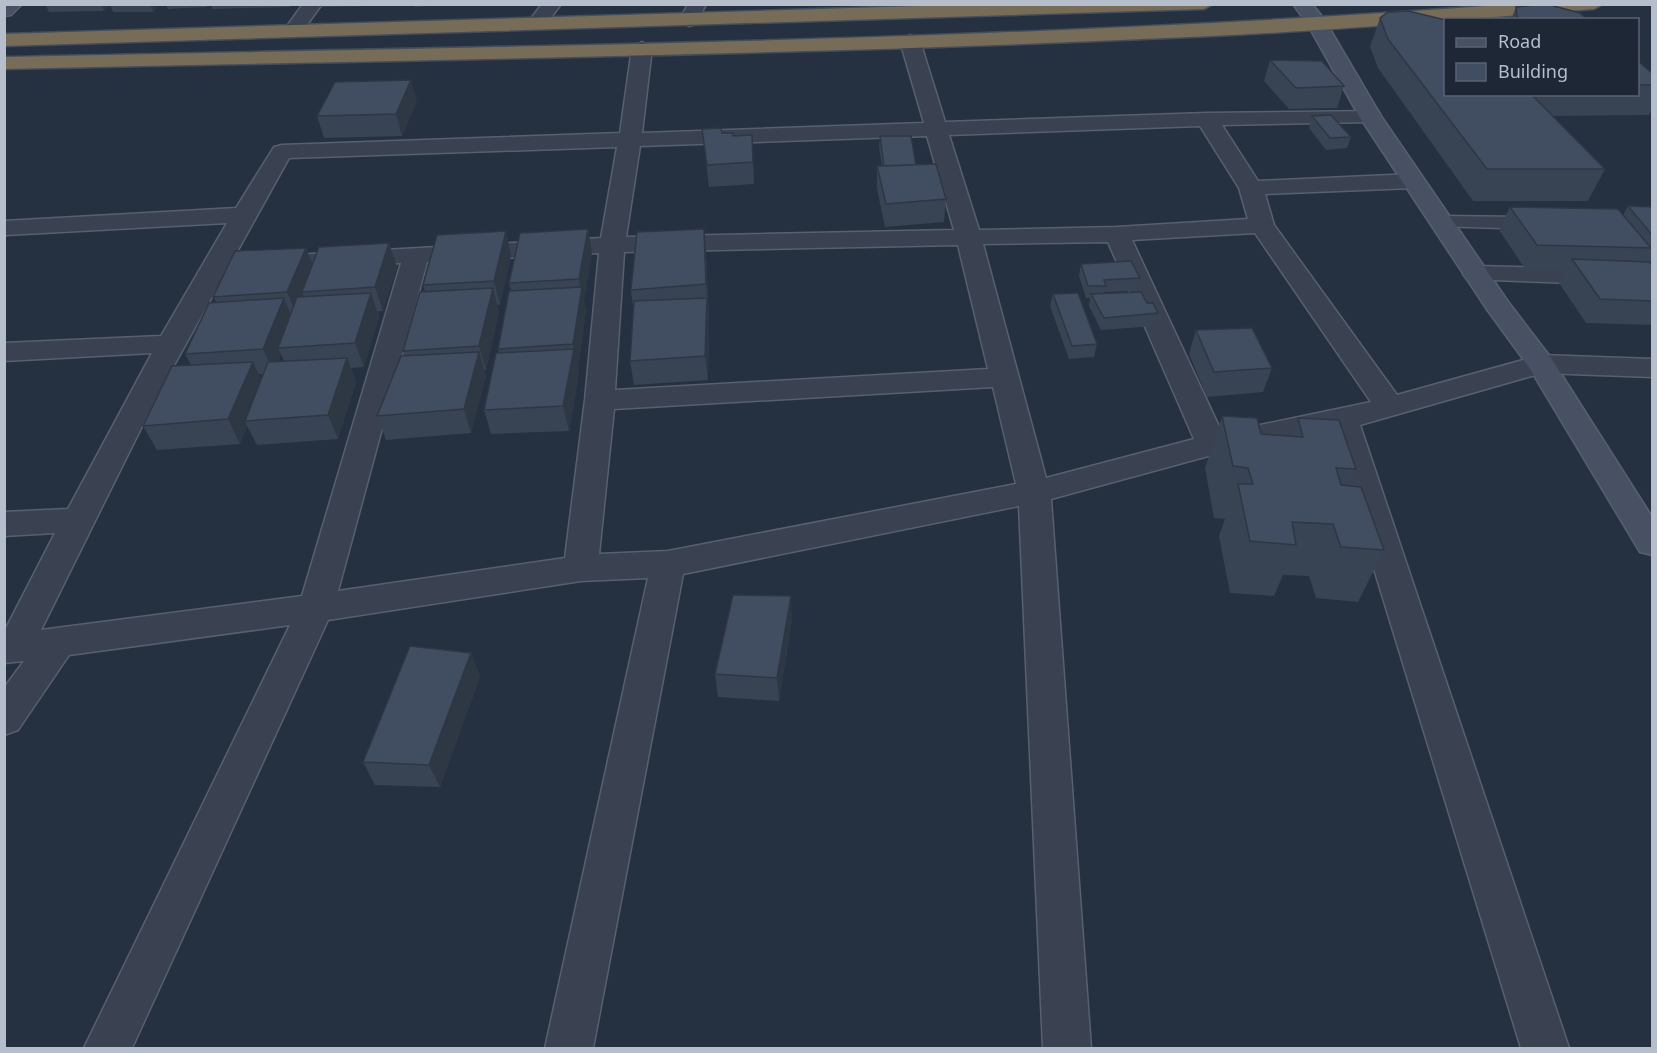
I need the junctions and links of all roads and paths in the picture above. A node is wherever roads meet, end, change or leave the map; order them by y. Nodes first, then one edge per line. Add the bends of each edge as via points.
1 (13, 4) edge
2 (313, 4) edge
3 (552, 4) edge
4 (1204, 4) edge
5 (1594, 4) edge
6 (942, 8) edge
7 (4, 12) edge
8 (693, 12) edge
9 (1578, 13) edge
10 (1310, 14) edge
11 (538, 20) junction
12 (294, 29) junction
13 (4, 40) edge
14 (910, 41) junction
15 (642, 48) junction
16 (4, 63) edge
17 (1370, 116) junction
18 (1208, 119) junction
19 (937, 129) junction
20 (630, 138) junction
21 (1413, 181) junction
22 (1251, 188) junction
23 (242, 215) junction
24 (1441, 222) junction
25 (1559, 223) edge
26 (1262, 225) junction
27 (6, 228) edge
28 (1117, 234) junction
29 (969, 238) junction
30 (612, 245) junction
31 (416, 254) junction
32 (216, 264) junction
33 (1476, 274) junction
34 (1653, 278) edge
35 (172, 344) junction
36 (4, 352) edge
37 (1541, 364) junction
38 (1653, 368) edge
39 (1005, 377) junction
40 (600, 400) junction
41 (1389, 406) junction
42 (1343, 420) junction
43 (1212, 445) junction
44 (1034, 492) junction
45 (77, 520) junction
46 (4, 524) edge
47 (1653, 543) edge
48 (668, 564) junction
49 (581, 568) junction
50 (316, 608) junction
51 (59, 641) junction
52 (10, 648) edge
53 (4, 719) edge
54 (108, 1048) edge
55 (569, 1048) edge
56 (1067, 1048) edge
57 (1545, 1048) edge

1 - 7 street
2 - 12 street
3 - 11 street
4 - 6 highway
5 - 9 highway
6 - 8 highway
8 - 11 highway
9 - 10 highway
10 - 14 highway via 1215,30
10 - 17 street
11 - 12 highway
12 - 13 highway
14 - 15 highway
14 - 19 street
15 - 16 highway
15 - 20 street
17 - 18 street
17 - 21 street
18 - 19 street
18 - 22 street
19 - 20 street
19 - 29 street
20 - 23 street via 282,152
20 - 30 street
21 - 22 street
21 - 24 street
22 - 26 street
23 - 27 street
23 - 32 street
24 - 25 lane
24 - 33 street
26 - 28 street
26 - 41 street
28 - 29 street
28 - 43 street
29 - 30 street
29 - 39 street
30 - 31 street
30 - 40 street
31 - 32 street
31 - 50 street
32 - 35 street
33 - 34 street
33 - 37 street
35 - 36 street
35 - 45 street
37 - 38 street
37 - 41 street
37 - 47 street
39 - 40 street
39 - 44 street
40 - 49 street
41 - 42 street
42 - 43 street
42 - 57 street
43 - 44 street
44 - 48 street
44 - 56 street
45 - 46 street
45 - 52 street
48 - 49 street
48 - 55 street
49 - 50 street
50 - 51 street
50 - 54 street
51 - 52 street
51 - 53 street

